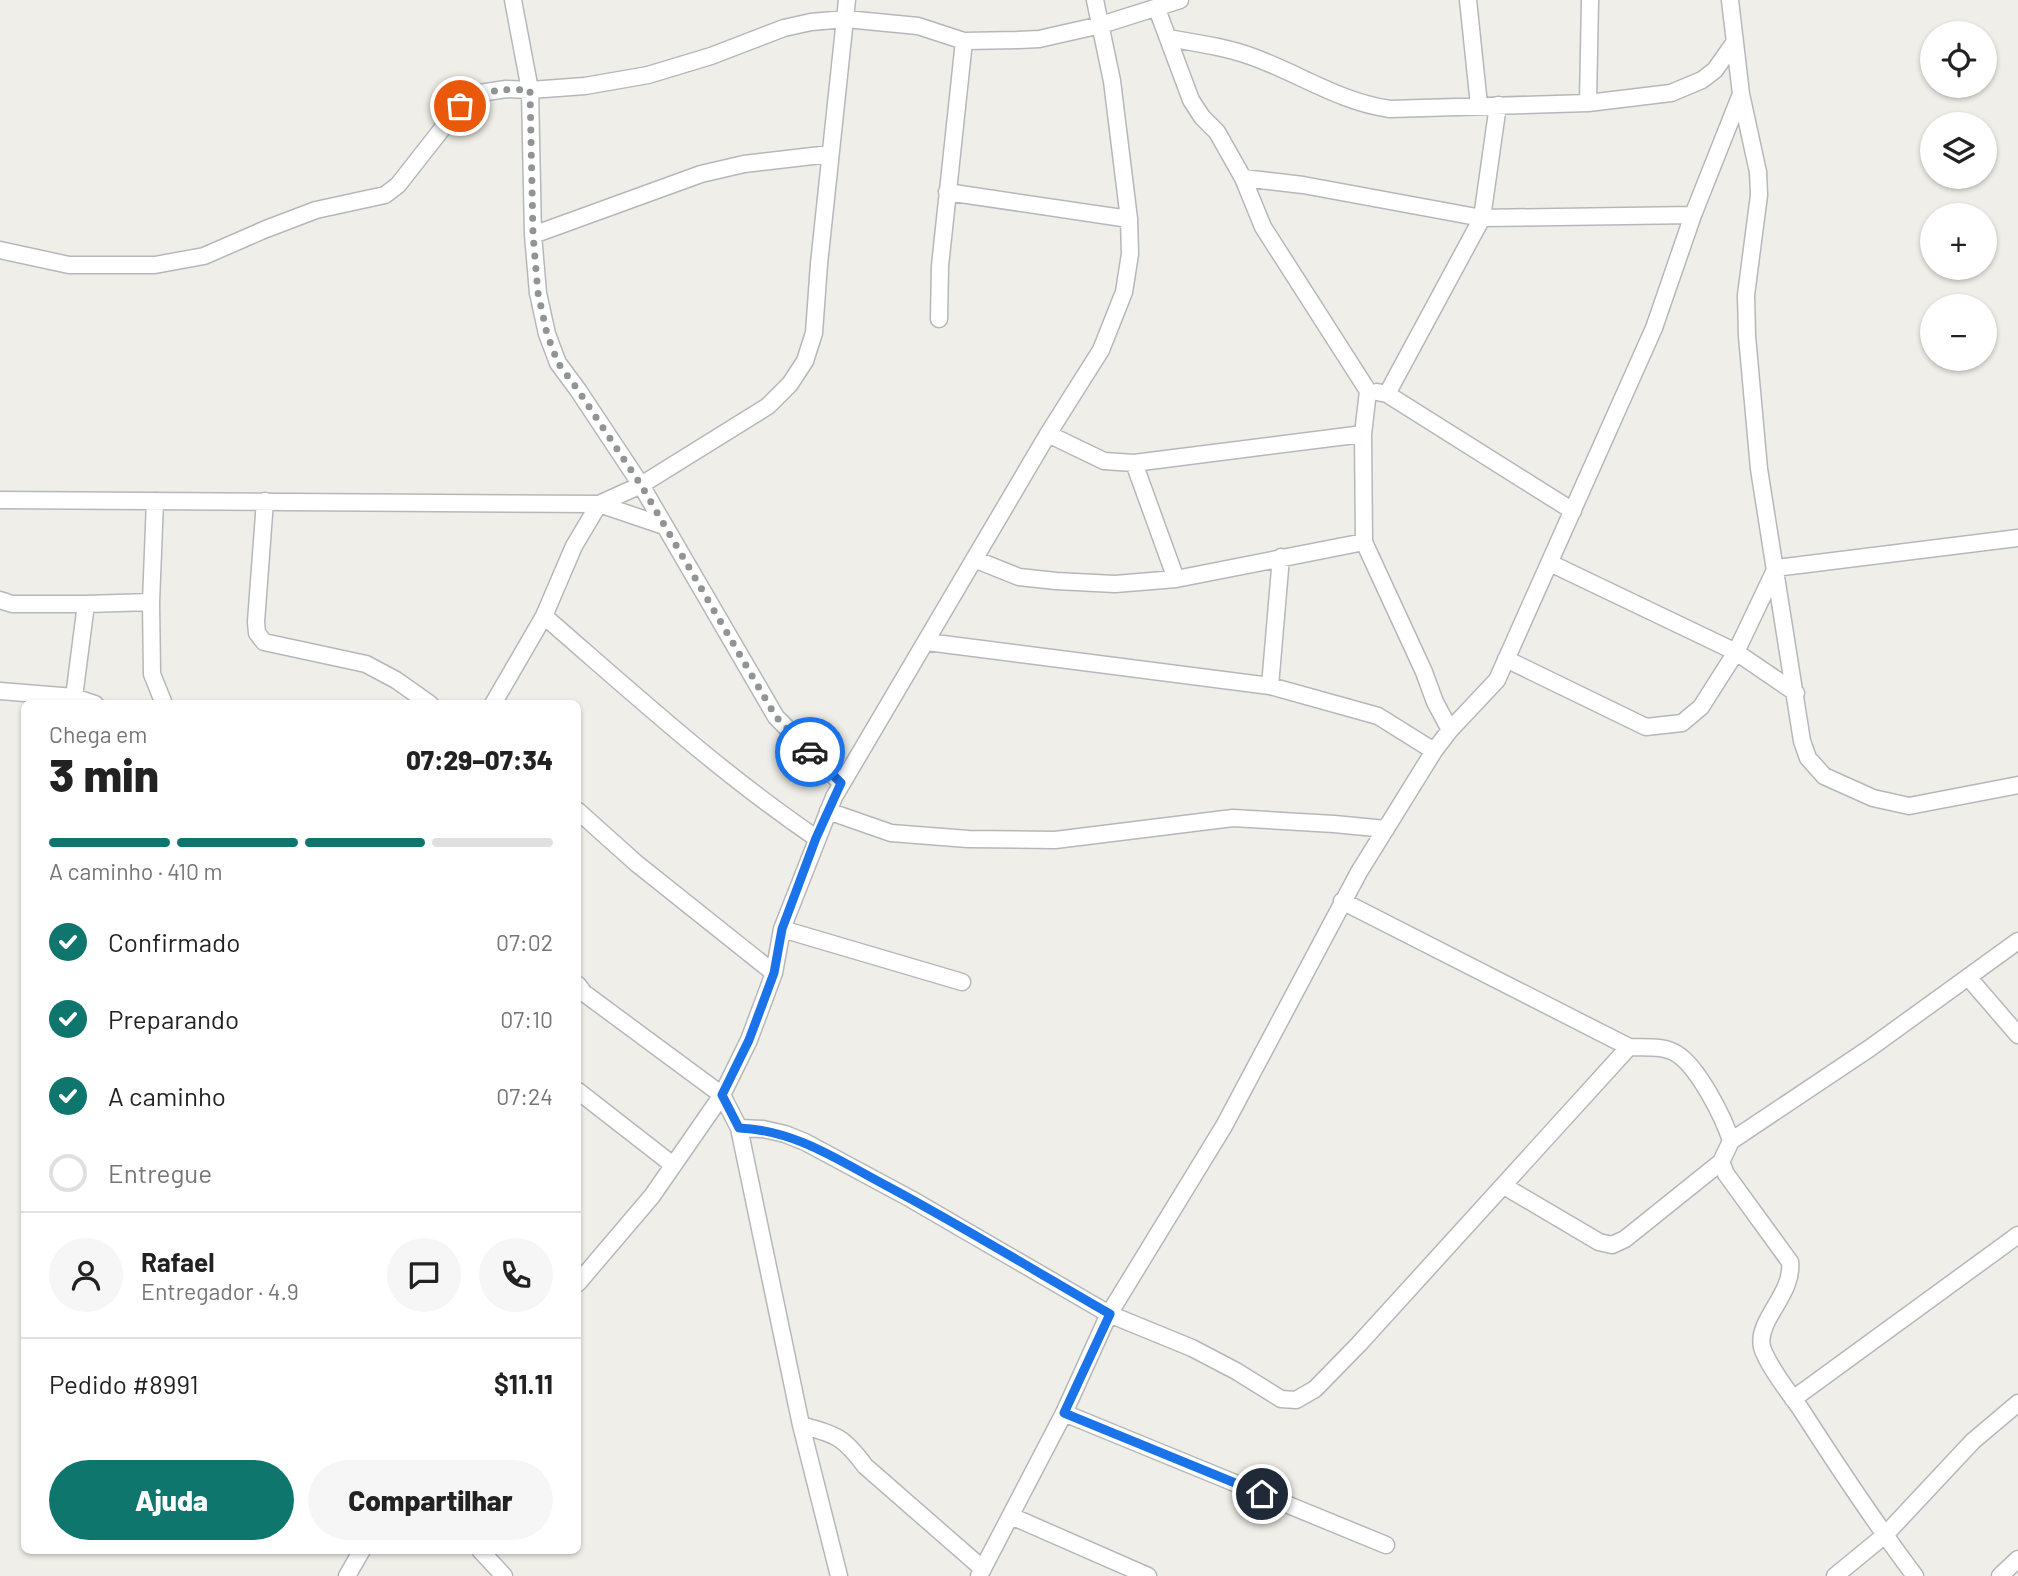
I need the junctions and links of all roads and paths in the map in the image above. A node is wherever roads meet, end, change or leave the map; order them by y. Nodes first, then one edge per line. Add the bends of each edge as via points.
1 (513, 0) edge
2 (847, 0) edge
3 (1095, 0) edge
4 (1180, 0) edge
5 (1468, 0) edge
6 (1590, 0) edge
7 (1730, 0) edge
8 (1157, 9) junction
9 (846, 19) junction
10 (1101, 25) junction
11 (1168, 38) junction
12 (964, 41) junction
13 (1734, 43) junction
14 (530, 90) junction
15 (1741, 94) junction
16 (1588, 103) junction
17 (1479, 105) junction
18 (1498, 105) junction
19 (830, 154) junction
20 (1243, 178) junction
21 (947, 192) junction
22 (1693, 215) junction
23 (1482, 218) junction
24 (1129, 219) junction
25 (533, 235) junction
26 (0, 250) edge
27 (939, 319) dead end
28 (1368, 391) junction
29 (1387, 394) junction
30 (1048, 434) junction
31 (1363, 435) junction
32 (1134, 463) junction
33 (641, 485) junction
34 (0, 500) edge
35 (155, 501) junction
36 (265, 501) junction
37 (599, 504) junction
38 (1573, 511) junction
39 (664, 526) junction
40 (2018, 538) edge
41 (1364, 542) junction
42 (1281, 557) junction
43 (974, 559) junction
44 (1550, 563) junction
45 (1776, 568) junction
46 (1176, 579) junction
47 (0, 600) edge
48 (151, 601) junction
49 (86, 604) junction
50 (544, 616) junction
51 (927, 642) junction
52 (1736, 652) junction
53 (1506, 659) junction
54 (1270, 686) junction
55 (0, 691) edge
56 (1796, 693) junction
57 (74, 697) junction
58 (83, 700) edge
59 (162, 700) edge
60 (424, 700) edge
61 (495, 700) edge
62 (1450, 730) junction
63 (1434, 751) junction
64 (841, 783) junction
65 (2018, 785) edge
66 (828, 811) junction
67 (581, 814) edge
68 (1385, 830) junction
69 (816, 838) junction
70 (1342, 901) junction
71 (782, 929) junction
72 (2018, 941) edge
73 (774, 973) junction
74 (1968, 977) junction
75 (962, 982) dead end
76 (581, 989) edge
77 (2018, 1035) edge
78 (1629, 1047) junction
79 (581, 1093) edge
80 (722, 1095) junction
81 (739, 1128) junction
82 (1731, 1141) junction
83 (1721, 1162) junction
84 (673, 1165) junction
85 (1504, 1186) junction
86 (2018, 1235) edge
87 (581, 1279) edge
88 (1110, 1314) junction
89 (1793, 1399) junction
90 (2018, 1403) edge
91 (1064, 1413) junction
92 (801, 1425) junction
93 (1010, 1516) junction
94 (1885, 1535) junction
95 (1386, 1545) dead end
96 (360, 1554) edge
97 (484, 1554) edge
98 (2018, 1559) edge
99 (981, 1573) edge
100 (346, 1576) edge
101 (504, 1576) edge
102 (839, 1576) edge
103 (1148, 1576) edge
104 (1835, 1576) edge
105 (1915, 1576) edge
106 (2000, 1576) edge

1 - 14 street
2 - 9 street
3 - 10 street
4 - 8 street
5 - 17 street
6 - 16 street
7 - 13 street
8 - 10 street
8 - 11 street
9 - 12 street via 918,26
9 - 14 street via 784,29 648,75
9 - 19 street
10 - 12 street via 1039,39
10 - 24 street
11 - 17 street via 1253,57 1369,106
11 - 20 street via 1191,100 1217,132
12 - 21 street
13 - 15 street
13 - 16 street via 1715,70 1671,93
14 - 25 street
14 - 26 street via 480,93 460,106 385,195 316,211 204,256 155,265 69,265
15 - 22 street
15 - 45 street via 1759,195 1746,295 1747,336 1759,470
16 - 18 street
17 - 18 street
18 - 23 street
19 - 25 street via 701,174
19 - 33 street via 814,333 805,361 768,405
20 - 23 street
20 - 28 street via 1263,227
21 - 24 street
21 - 27 street
22 - 23 street
22 - 38 street via 1654,328
23 - 29 street
24 - 30 street via 1124,292 1101,350
25 - 33 street via 538,293 558,363
28 - 29 street
28 - 31 street
29 - 38 street
30 - 32 street via 1104,461
30 - 43 street
31 - 32 street
31 - 41 street
32 - 46 street
33 - 37 street
33 - 39 street
34 - 35 street
35 - 36 street
35 - 48 street
36 - 37 street
36 - 60 street via 256,622 264,642 366,664
37 - 39 street
37 - 50 street via 574,546
38 - 44 street
39 - 64 street via 776,717
40 - 45 street
41 - 42 street
41 - 62 street
42 - 46 street
42 - 54 street
43 - 46 street via 1019,577 1056,581 1115,584
43 - 51 street
44 - 52 street
44 - 53 street
45 - 52 street
45 - 56 street
47 - 49 street
48 - 49 street
48 - 59 street via 152,674
49 - 57 street
50 - 61 street
50 - 69 street via 687,742
51 - 54 street
51 - 64 street
52 - 53 street via 1701,707 1682,723 1646,727
52 - 56 street
53 - 62 street via 1497,680
54 - 63 street via 1378,716
55 - 57 street
56 - 65 street via 1808,758 1824,776 1872,799 1909,806
57 - 58 street
62 - 63 street
63 - 68 street
64 - 66 street
66 - 68 street via 891,833 968,839 1055,840 1233,818
66 - 69 street
67 - 73 street
68 - 70 street
69 - 71 street
70 - 78 street
70 - 88 street via 1224,1126
71 - 73 street
71 - 75 street
72 - 74 street
73 - 80 street
74 - 77 street
74 - 82 street
76 - 80 street
78 - 82 street via 1659,1048 1689,1063 1725,1122
78 - 85 street
79 - 84 street
80 - 81 street
80 - 84 street
81 - 88 street via 763,1129 805,1142
81 - 92 street
82 - 83 street
83 - 85 street via 1612,1245 1599,1242
83 - 89 street via 1790,1262 1792,1276 1762,1331 1762,1346
84 - 87 street
85 - 88 street via 1359,1345 1315,1389 1296,1400 1281,1399 1192,1348
86 - 89 street
88 - 91 street
89 - 94 street
90 - 94 street via 1973,1441
91 - 93 street
91 - 95 street
92 - 99 street via 837,1435
92 - 102 street
93 - 99 street
93 - 103 street
94 - 104 street
94 - 105 street
96 - 100 street
97 - 101 street
98 - 106 street

